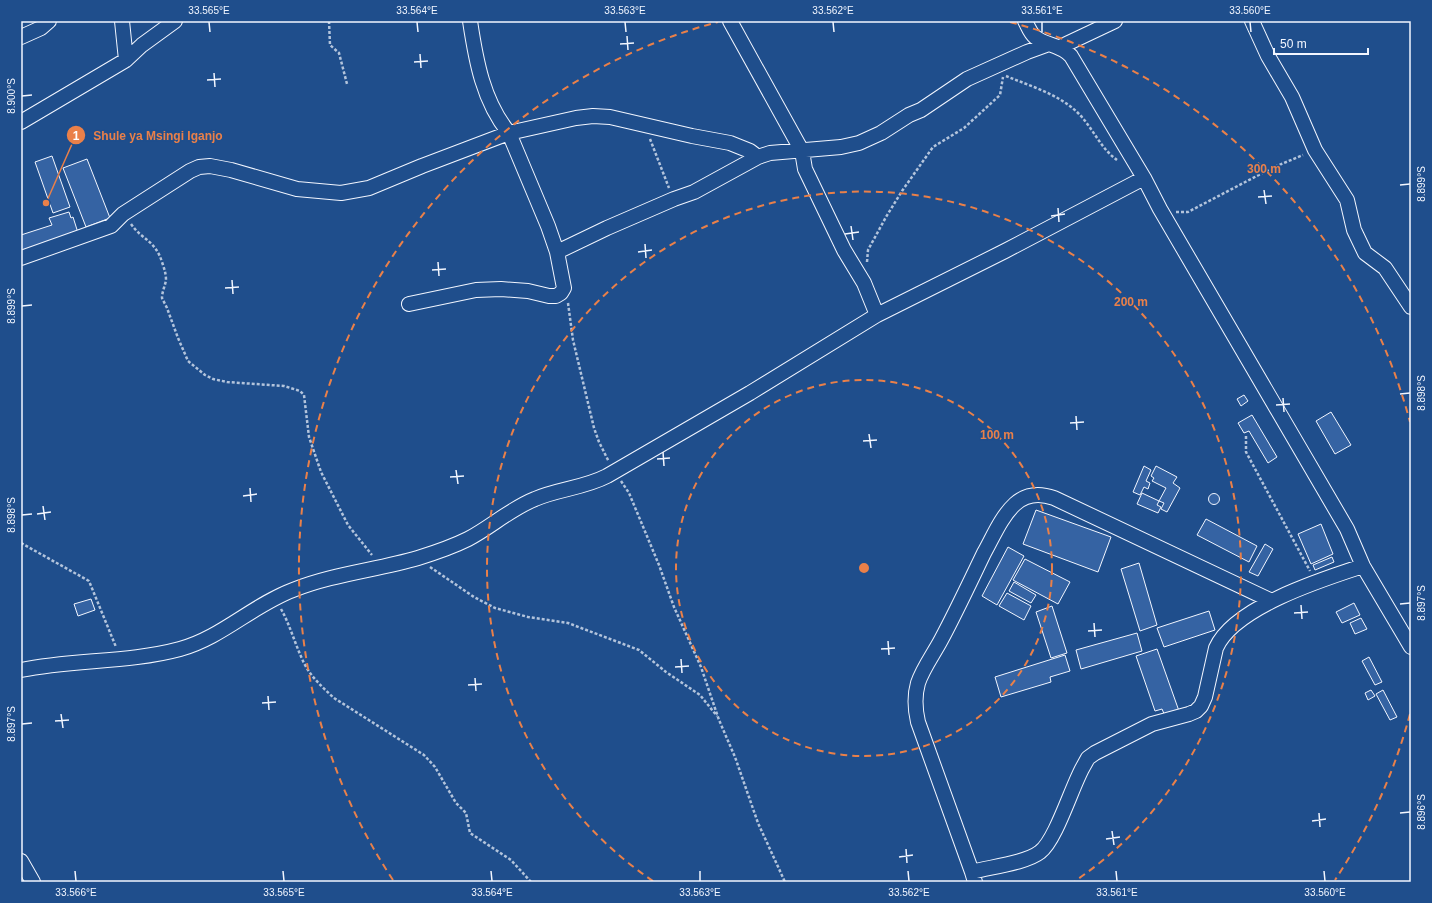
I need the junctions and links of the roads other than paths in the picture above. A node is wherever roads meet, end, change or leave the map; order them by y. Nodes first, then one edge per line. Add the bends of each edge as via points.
1 (49, 21) edge
2 (122, 21) edge
3 (155, 21) edge
4 (175, 21) edge
5 (470, 21) edge
6 (730, 21) edge
7 (1025, 21) edge
8 (1115, 21) edge
9 (1252, 21) edge
10 (155, 36) junction
11 (21, 37) edge
12 (1055, 45) junction
13 (126, 60) junction
14 (21, 122) edge
15 (509, 133) junction
16 (802, 151) junction
17 (758, 158) junction
18 (1144, 178) junction
19 (557, 252) junction
20 (21, 258) edge
21 (409, 304) dead end
22 (1411, 307) edge
23 (877, 314) junction
24 (1363, 566) junction
25 (1272, 601) junction
26 (1411, 647) edge
27 (21, 670) edge
28 (21, 861) edge
29 (974, 877) edge
30 (33, 882) edge

1 - 11 street via 41,28
2 - 13 street
3 - 10 street
4 - 10 street
5 - 15 street via 475,58 484,88
6 - 16 street
7 - 12 street via 1034,35
8 - 12 street
9 - 22 street via 1268,56 1292,97 1315,150 1347,200 1354,230 1365,253 1385,268
10 - 13 street
12 - 16 street via 1027,52 967,79 922,110 859,143
12 - 18 street via 1070,56
13 - 14 street
15 - 17 street via 576,118 610,117 730,143
15 - 19 street
15 - 20 street via 369,188 342,193 297,189 231,170 210,166 199,167 124,214 111,226
16 - 17 street via 770,153
16 - 23 street via 805,169 844,250 864,283
17 - 19 street via 694,192
18 - 23 street
18 - 24 street via 1347,528
19 - 21 street via 564,288 556,296 501,289 476,290
23 - 27 street via 750,393 596,482 534,499 467,539 418,558 294,589 275,597 193,645 164,653
24 - 25 street
24 - 26 street
25 - 29 street via 1246,616 1219,641 1205,697 1196,711 1152,724 1088,758 1076,778 1054,833 1040,852
25 - 29 street via 1054,498 1037,494 1014,504 997,529 926,665 915,696 915,709 920,727
28 - 30 street

